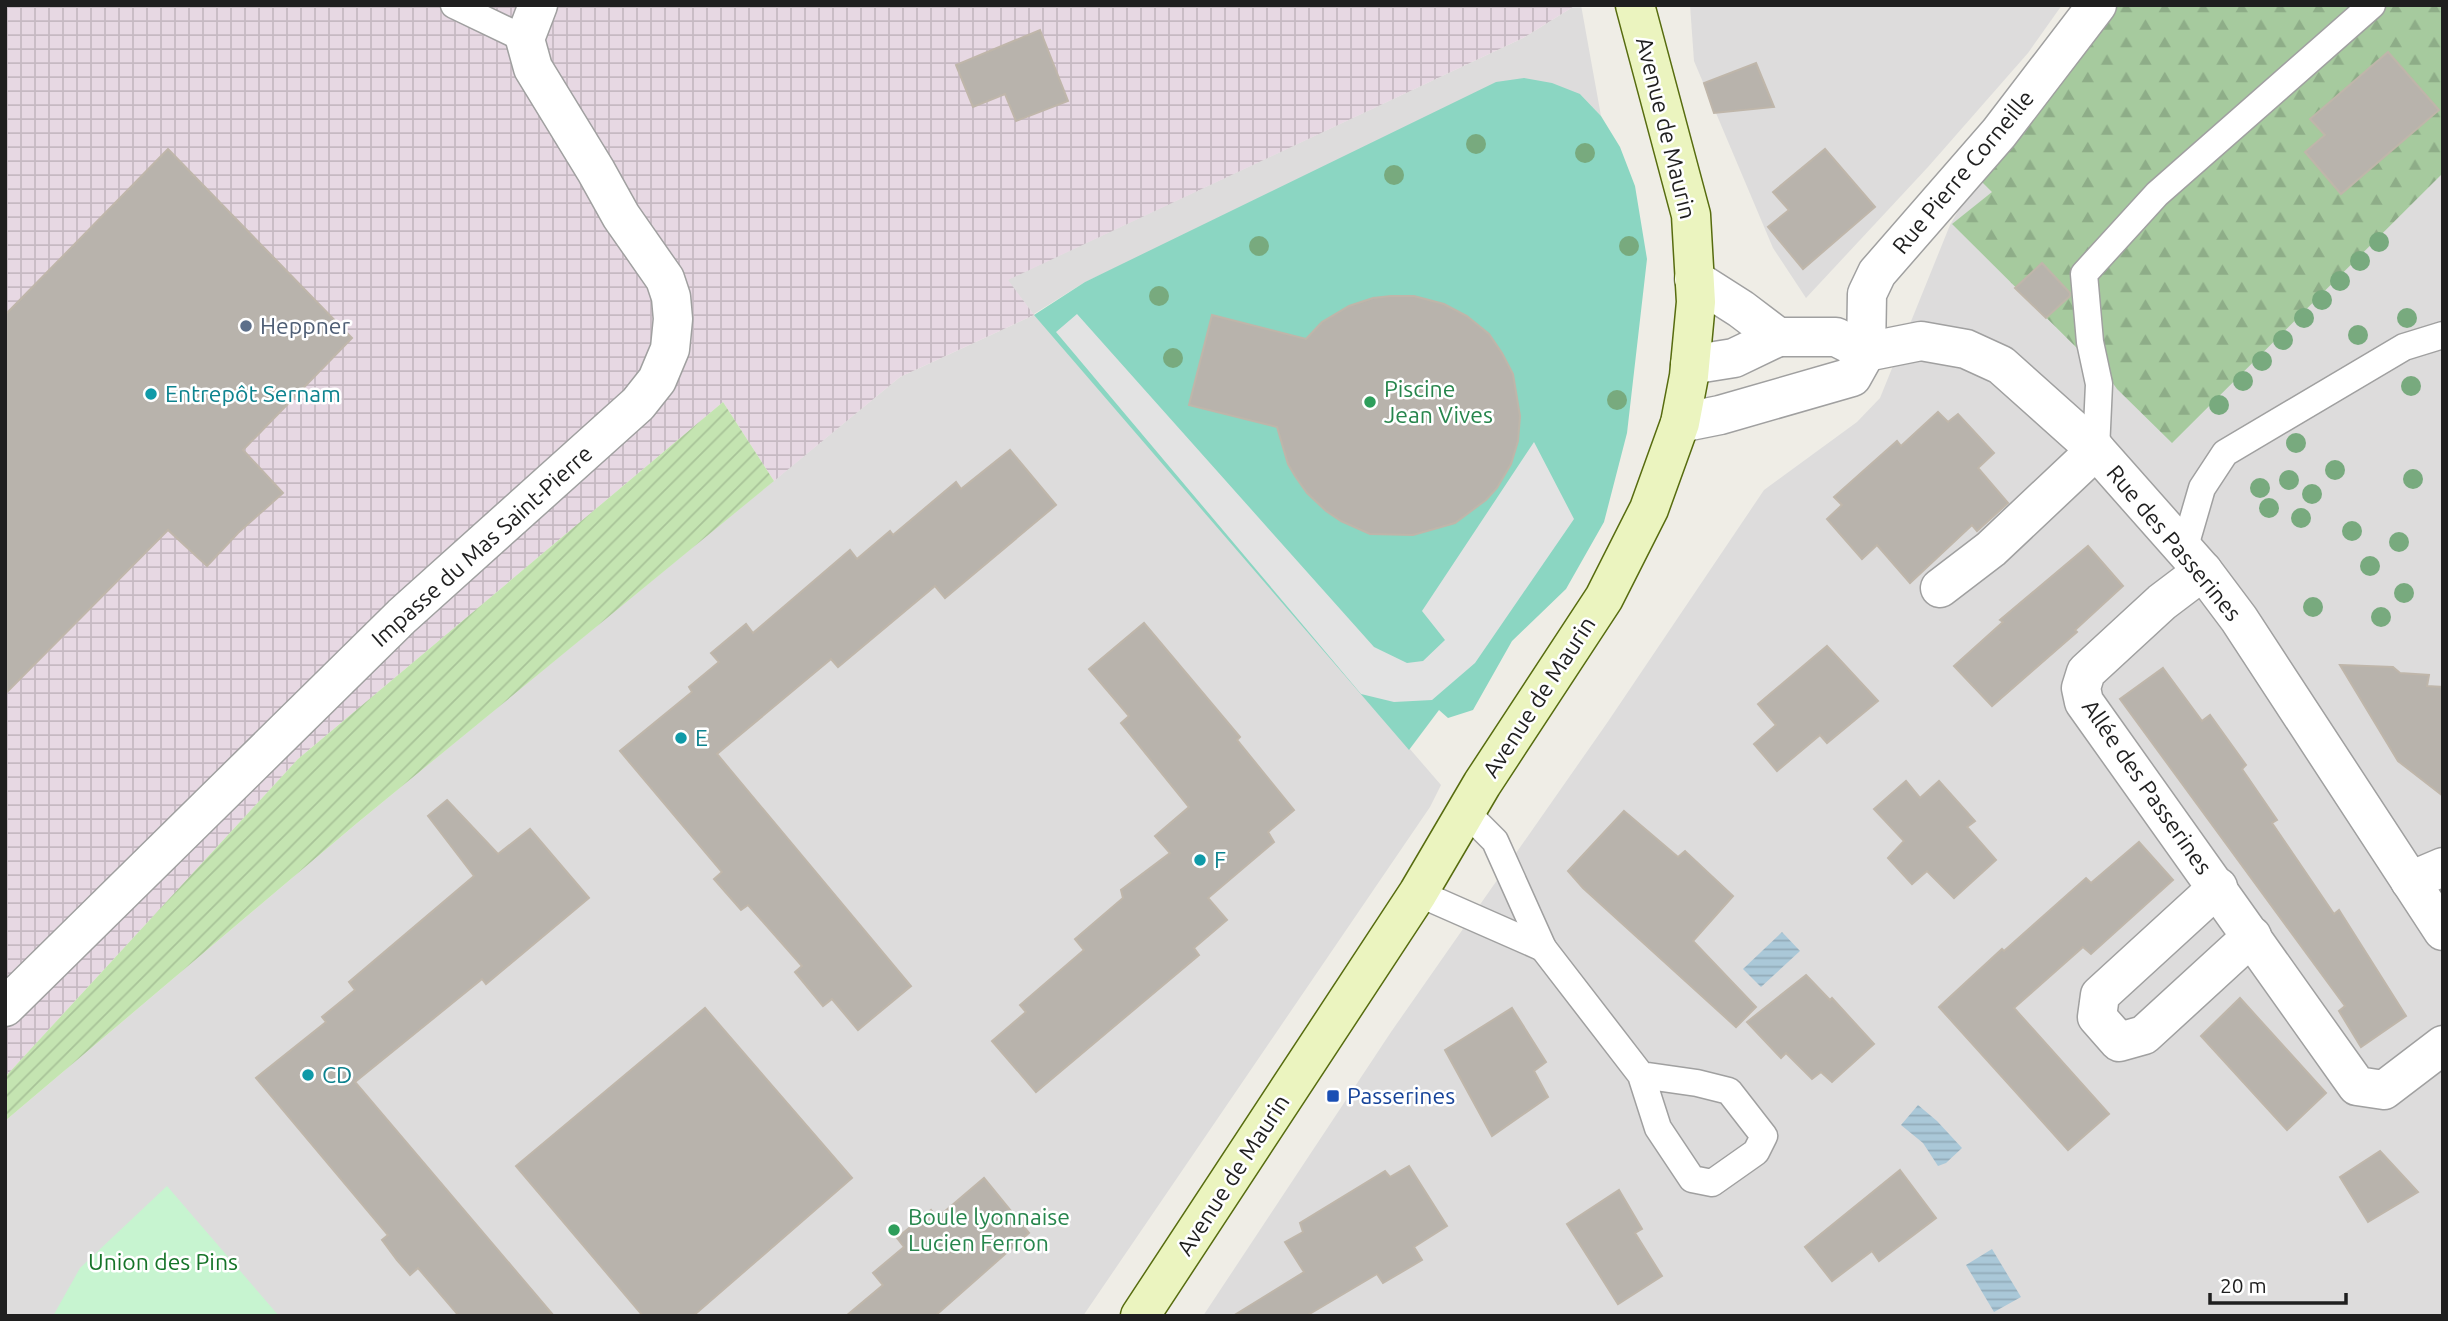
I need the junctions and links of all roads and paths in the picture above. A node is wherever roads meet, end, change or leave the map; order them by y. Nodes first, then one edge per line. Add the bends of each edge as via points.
1 (454, 5) edge
2 (1635, 5) edge
3 (2098, 5) edge
4 (2372, 5) edge
5 (532, 22) edge
6 (1695, 279) junction
7 (2443, 335) edge
8 (1778, 337) junction
9 (1866, 352) junction
10 (1690, 365) junction
11 (1680, 423) junction
12 (2096, 450) junction
13 (2193, 560) junction
14 (1940, 588) dead end
15 (1466, 812) junction
16 (2426, 874) edge
17 (2218, 887) junction
18 (1419, 893) junction
19 (2443, 931) edge
20 (2252, 936) junction
21 (1543, 948) junction
22 (5, 1007) edge
23 (2443, 1045) edge
24 (1641, 1075) junction
25 (1140, 1316) edge

1 - 5 lane
2 - 6 street, Avenue de Maurin via 1691,215
3 - 9 street, Rue Pierre Corneille via 1999,133 1877,273 1867,293
4 - 12 lane via 2157,194 2084,274 2099,384
5 - 22 street, Impasse du Mas Saint-Pierre via 533,68 621,216 665,279 673,319 670,349 657,380 639,404 402,616
6 - 8 street
6 - 10 street, Avenue de Maurin
7 - 13 lane via 2404,347 2225,453 2202,488
8 - 9 street via 1836,337
8 - 10 street via 1734,358
9 - 11 street via 1852,377
9 - 12 street, Rue des Passerines via 1921,341 1966,349 2001,365
10 - 11 street, Avenue de Maurin
11 - 15 street, Avenue de Maurin via 1648,509 1604,598
12 - 13 street, Rue des Passerines
12 - 14 street via 1991,549
13 - 16 street, Rue des Passerines
13 - 17 street, Allée des Passerines via 2162,602 2086,672 2081,688 2084,702
15 - 18 street, Avenue de Maurin
15 - 21 lane via 1495,841
16 - 19 street, Rue des Passerines
17 - 20 street, Allée des Passerines
17 - 20 street, Allée des Passerines via 2100,995 2097,1017 2119,1042 2144,1035
18 - 21 lane
18 - 25 street, Avenue de Maurin
20 - 23 street, Allée des Passerines via 2357,1086 2384,1090
21 - 24 lane
24 - 24 lane via 1658,1128 1692,1179 1712,1183 1756,1152 1764,1136 1729,1091

